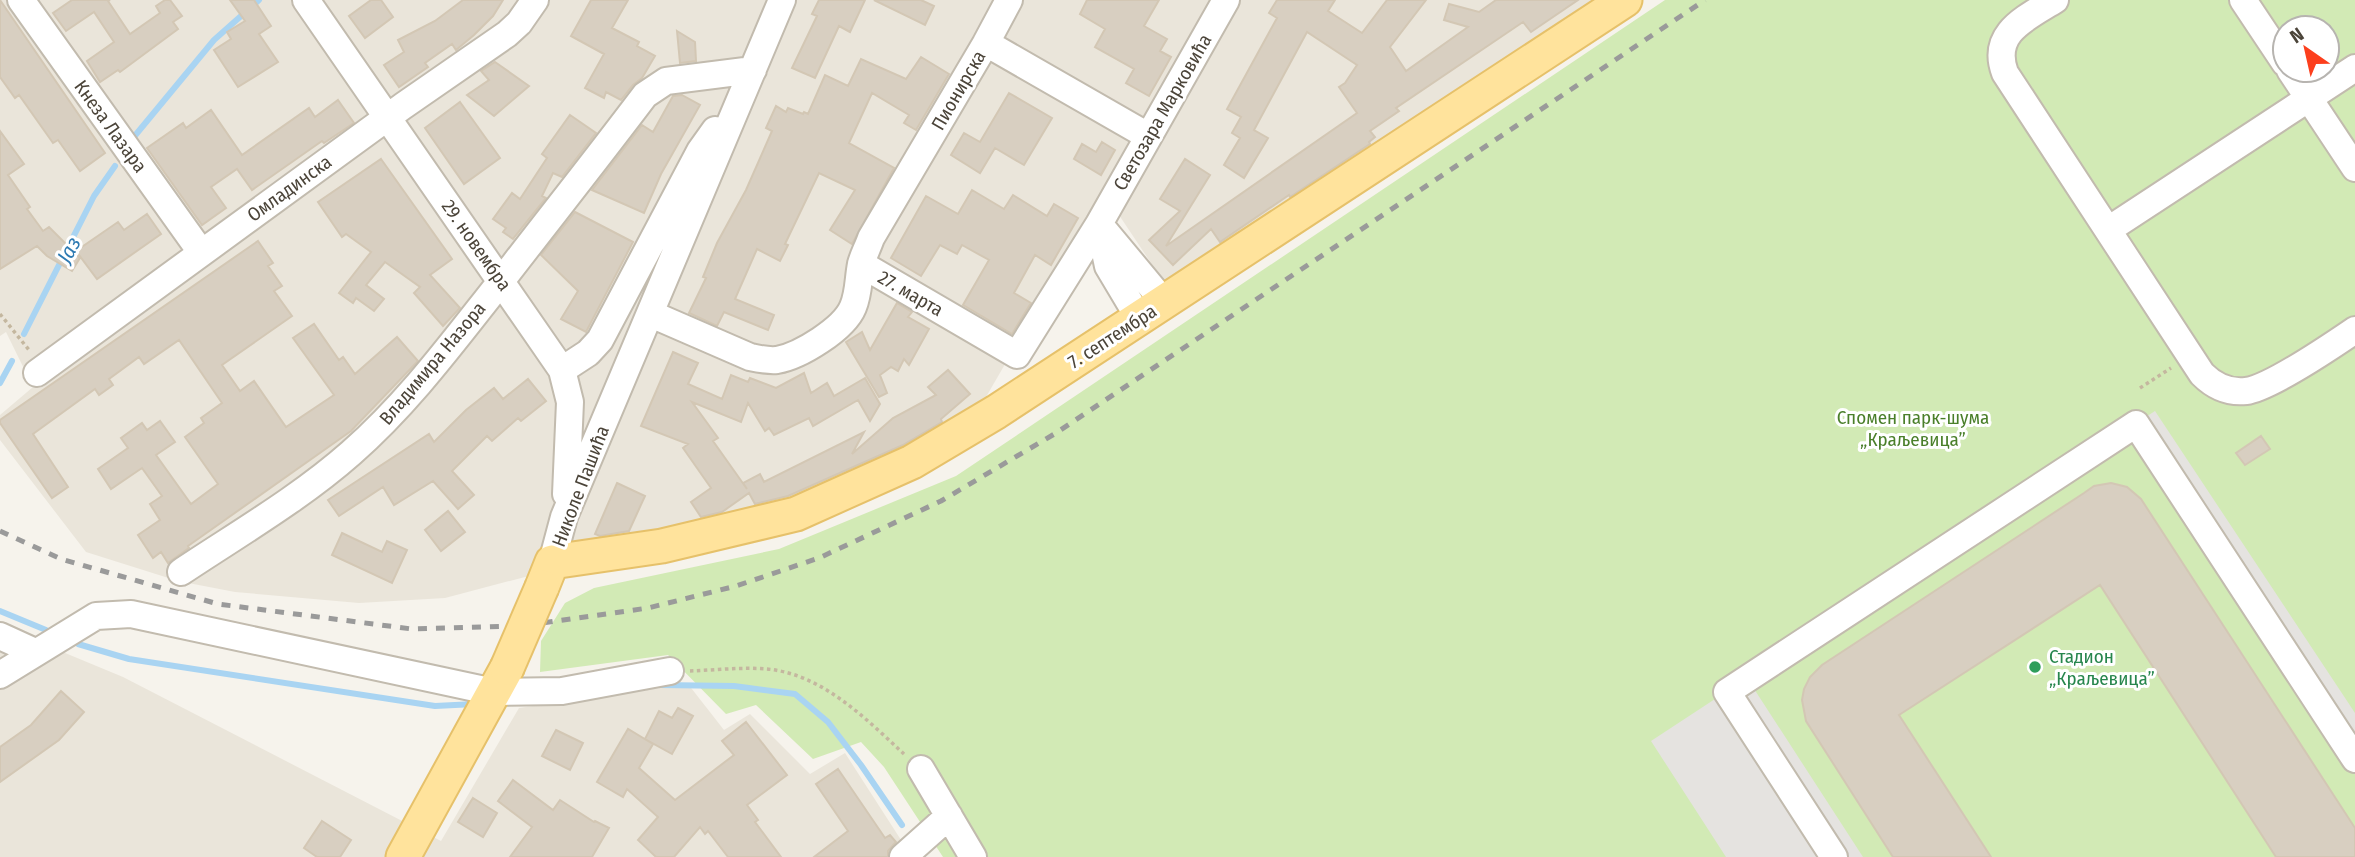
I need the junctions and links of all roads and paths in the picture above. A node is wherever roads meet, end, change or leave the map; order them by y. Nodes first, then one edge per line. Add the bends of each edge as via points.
1 (21, 0) edge
2 (306, 0) edge
3 (535, 0) edge
4 (782, 0) edge
5 (1009, 0) edge
6 (1226, 0) edge
7 (2055, 0) edge
8 (2243, 0) edge
9 (1617, 2) edge
10 (2271, 42) edge
11 (986, 43) junction
12 (2355, 68) edge
13 (753, 70) junction
14 (2300, 84) edge
15 (2309, 98) junction
16 (739, 106) junction
17 (387, 117) junction
18 (1148, 136) junction
19 (2355, 168) edge
20 (1099, 224) junction
21 (2108, 230) junction
22 (201, 252) junction
23 (861, 264) junction
24 (501, 280) junction
25 (1152, 310) junction
26 (0, 314) edge
27 (651, 314) junction
28 (2355, 330) edge
29 (1017, 355) joint
30 (2190, 355) junction
31 (40, 370) joint
32 (562, 370) junction
33 (2140, 388) dead end
34 (564, 517) junction
35 (181, 572) dead end
36 (547, 574) junction
37 (0, 635) edge
38 (35, 652) junction
39 (670, 671) joint
40 (0, 675) edge
41 (494, 691) junction
42 (2355, 759) edge
43 (921, 769) joint
44 (949, 816) junction
45 (402, 857) edge
46 (903, 857) edge
47 (972, 857) edge
48 (1834, 857) edge

1 - 22 street, Кнеза Лазара
2 - 17 street, 29. новембра
3 - 17 street, Омладинска via 507,34
4 - 13 street, Николе Пашића
5 - 11 street
6 - 18 street, Светозара Марковића
7 - 21 street via 2017,24 2006,37 2000,61
8 - 10 street
9 - 25 main road, 7. септембра
11 - 18 street, Пионирска
11 - 23 street, Пионирска via 871,238
12 - 15 street
13 - 16 street, Николе Пашића
13 - 24 street, Владимира Назора via 666,81 652,89
14 - 15 street
15 - 19 street
15 - 21 street
16 - 27 street, Николе Пашића
16 - 32 street, Николе Пашића via 700,151 600,340
17 - 22 street, Омладинска
17 - 24 street, 29. новембра
18 - 20 street, Светозара Марковића
20 - 25 street
20 - 29 street, Светозара Марковића
21 - 30 street
22 - 31 street, Омладинска
23 - 27 street, 27. марта via 859,289 843,322 778,360 750,358
23 - 29 street, 27. марта
24 - 32 street, 29. новембра
24 - 35 street, Владимира Назора via 426,376 351,453
25 - 36 main road, 7. септембра via 950,441 824,502 796,514
26 - 31 path
27 - 34 street, Николе Пашића
28 - 30 street via 2263,386 2246,391 2214,386
30 - 33 path
32 - 34 street, 29. новембра via 570,402
34 - 36 street, Николе Пашића
36 - 41 main road, Николе Пашића, bridge
37 - 38 street
38 - 40 street
38 - 41 street via 96,616 131,614
39 - 41 street via 562,691
39 - 43 path via 768,669 815,682 862,715
41 - 45 main road, Николе Пашића
42 - 48 street via 2136,424 1727,692
43 - 44 street
44 - 46 street
44 - 47 street

